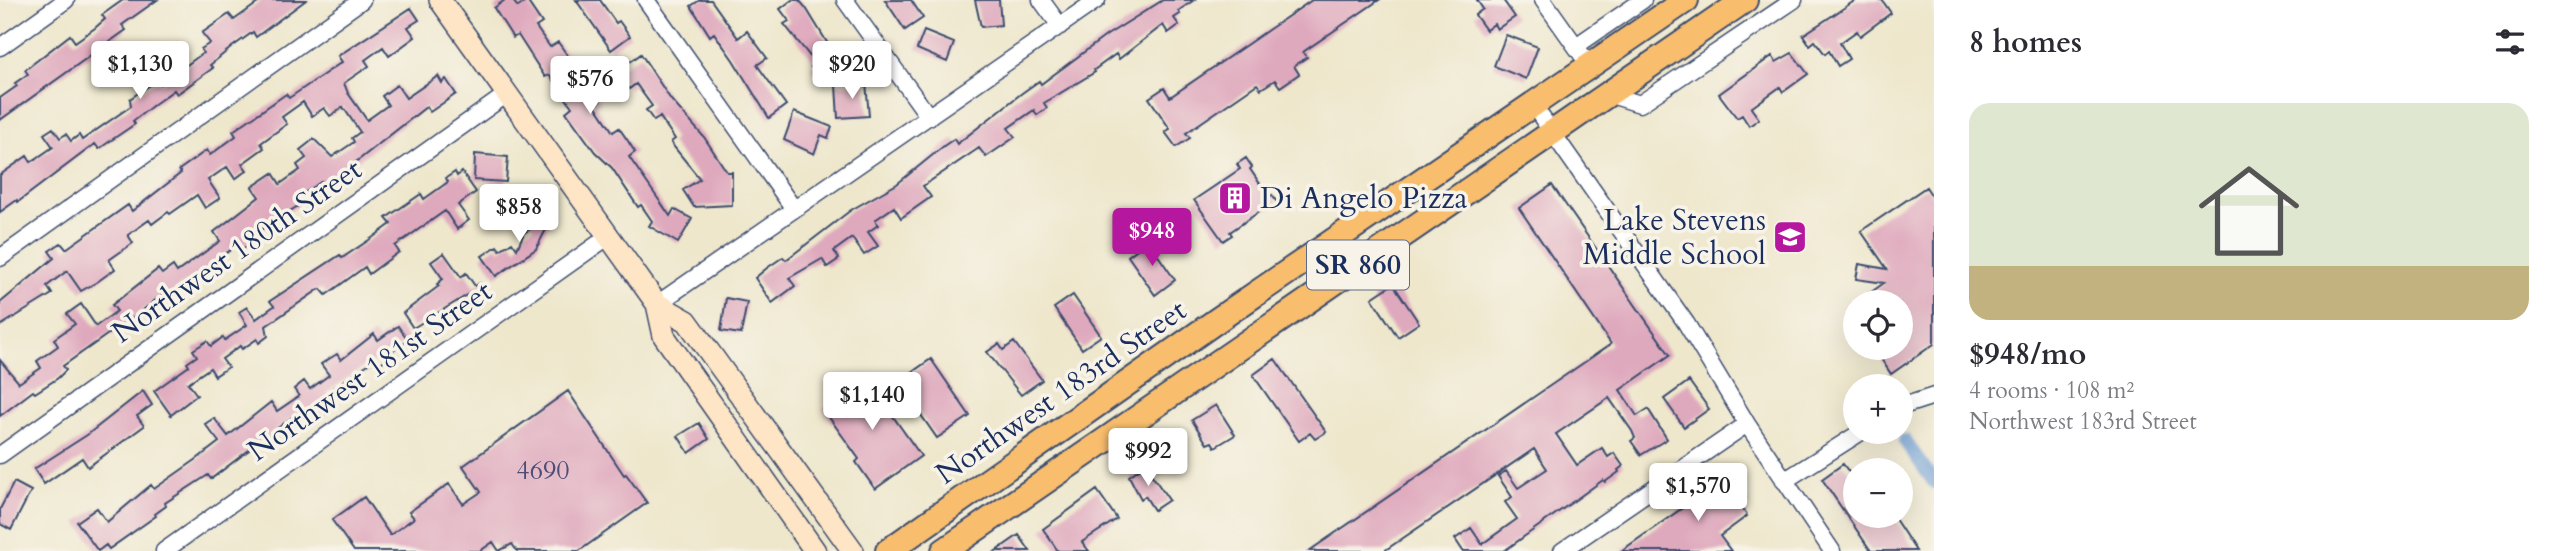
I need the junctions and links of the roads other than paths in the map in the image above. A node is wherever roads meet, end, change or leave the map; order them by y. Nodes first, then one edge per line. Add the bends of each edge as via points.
1 (66, 0) edge
2 (362, 0) edge
3 (440, 0) edge
4 (646, 0) edge
5 (845, 0) edge
6 (1041, 0) edge
7 (1097, 0) edge
8 (1544, 0) edge
9 (1643, 0) edge
10 (1686, 0) edge
11 (1745, 0) edge
12 (1794, 0) edge
13 (1059, 26) junction
14 (0, 47) edge
15 (1583, 56) junction
16 (508, 94) junction
17 (1608, 94) junction
18 (1533, 105) junction
19 (929, 117) junction
20 (1552, 132) junction
21 (794, 209) junction
22 (609, 236) junction
23 (0, 258) edge
24 (1255, 294) junction
25 (657, 304) junction
26 (1181, 346) junction
27 (1220, 360) junction
28 (1934, 396) edge
29 (1164, 398) junction
30 (1913, 403) edge
31 (1747, 424) junction
32 (1843, 443) edge
33 (0, 454) edge
34 (1784, 481) junction
35 (164, 551) edge
36 (815, 551) edge
37 (853, 551) edge
38 (888, 551) edge
39 (944, 551) edge
40 (1562, 551) edge
41 (1832, 551) edge

1 - 14 street
2 - 23 street
3 - 16 main road
4 - 21 street
5 - 19 street
6 - 13 street
7 - 13 street
8 - 15 street
9 - 15 street
10 - 15 main road, Northwest 183rd Street / SR 860
11 - 17 main road, SR 860
12 - 17 street via 1640,104
13 - 19 street
15 - 18 main road, Northwest 183rd Street / SR 860
16 - 22 main road
16 - 33 street, Northwest 180th Street
17 - 20 main road, SR 860
18 - 20 street
18 - 24 main road, Northwest 183rd Street / SR 860
19 - 21 street
20 - 27 main road, SR 860
20 - 31 street via 1686,323
21 - 25 street
22 - 25 main road
22 - 35 street, Northwest 181st Street
24 - 26 main road, Northwest 183rd Street / SR 860
24 - 27 main road via 1228,334
25 - 36 main road via 664,336
25 - 37 main road via 687,321
26 - 29 main road via 1182,372
26 - 38 main road, Northwest 183rd Street / SR 860
27 - 29 main road, SR 860
28 - 30 street
29 - 39 main road, SR 860
31 - 34 street
31 - 40 street
32 - 34 street
34 - 41 street

